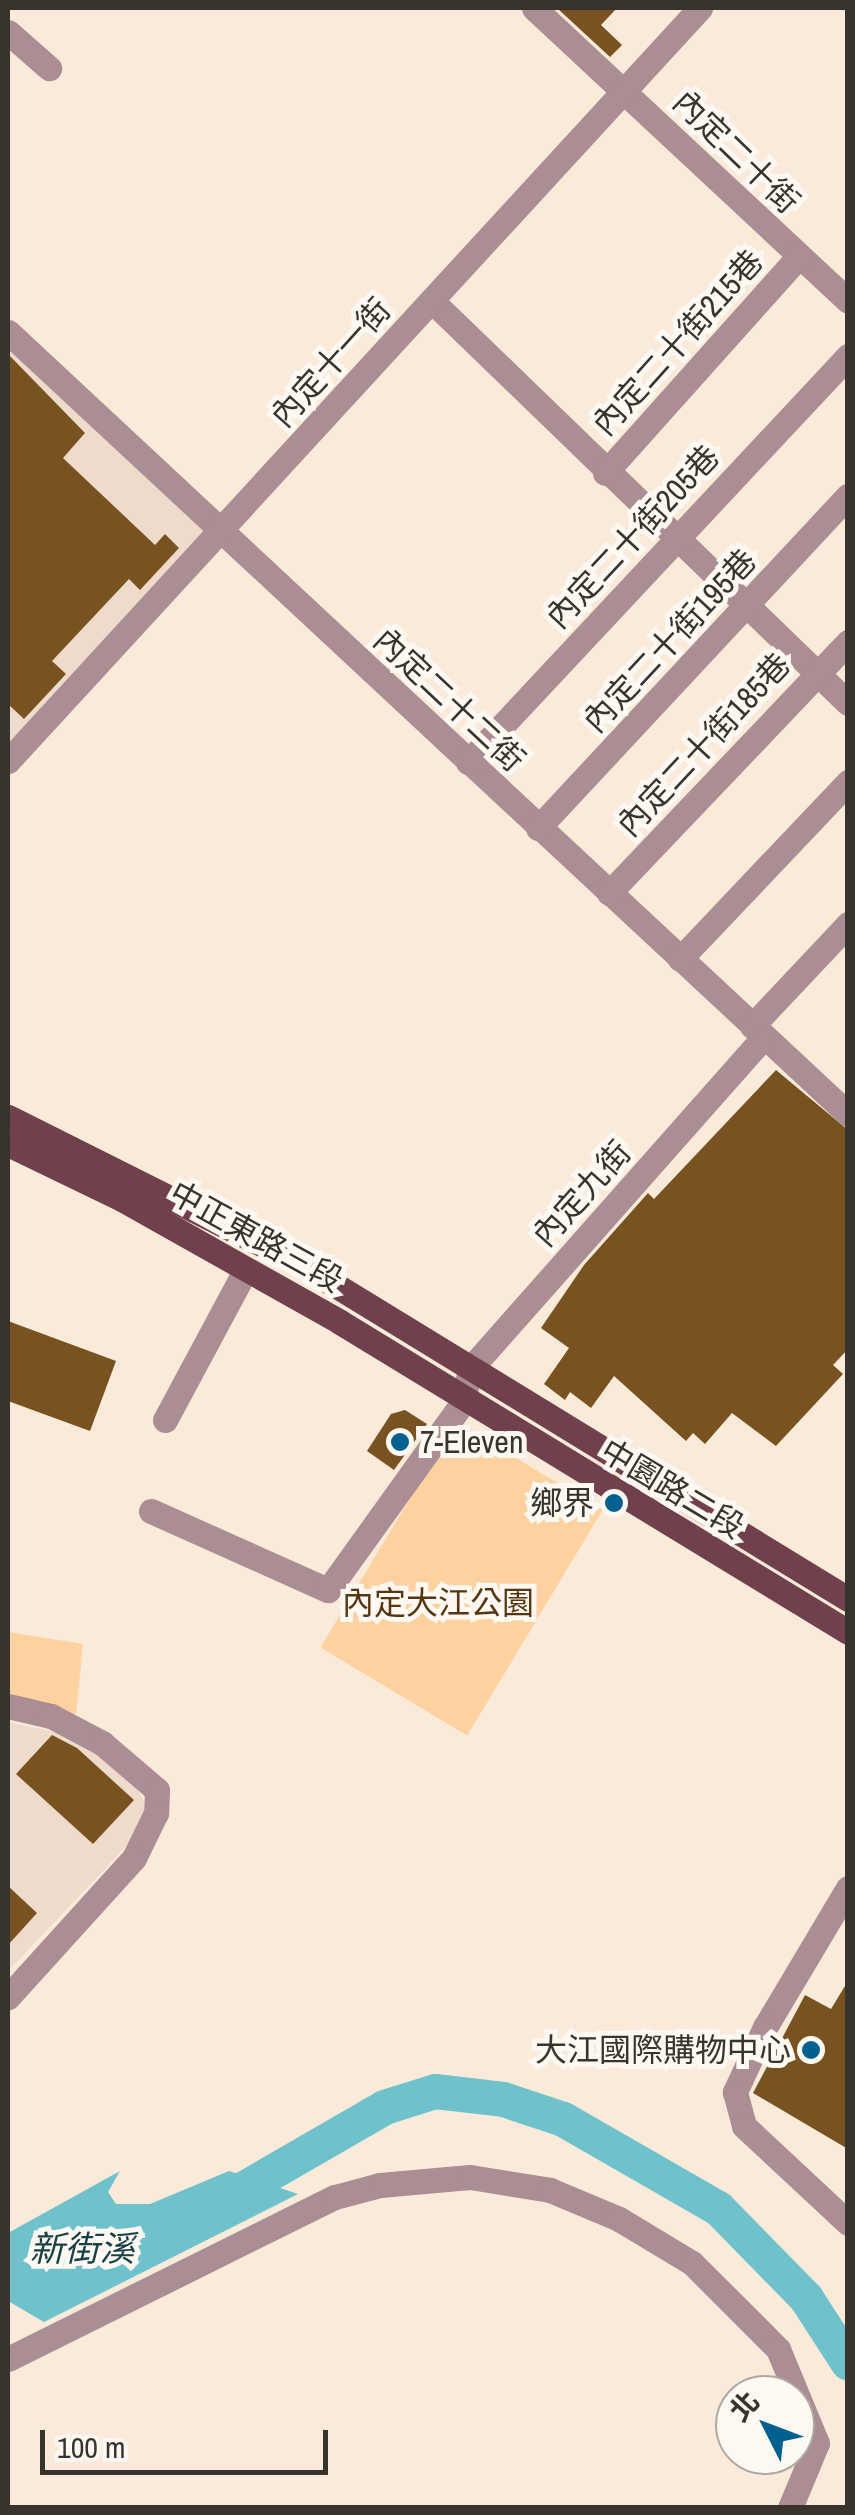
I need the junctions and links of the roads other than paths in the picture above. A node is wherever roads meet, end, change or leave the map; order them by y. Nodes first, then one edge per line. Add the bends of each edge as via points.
1 (534, 8) edge
2 (700, 8) edge
3 (8, 32) edge
4 (49, 68) dead end
5 (625, 90) junction
6 (798, 256) junction
7 (432, 301) junction
8 (848, 301) edge
9 (8, 332) edge
10 (848, 356) edge
11 (605, 473) junction
12 (848, 496) edge
13 (224, 530) junction
14 (675, 539) junction
15 (747, 608) junction
16 (848, 642) edge
17 (817, 674) junction
18 (848, 703) edge
19 (8, 761) edge
20 (468, 762) junction
21 (848, 782) edge
22 (538, 828) junction
23 (609, 894) junction
24 (848, 924) edge
25 (680, 959) junction
26 (758, 1032) junction
27 (848, 1114) edge
28 (8, 1117) edge
29 (8, 1144) edge
30 (245, 1271) junction
31 (470, 1369) junction
32 (463, 1402) junction
33 (165, 1420) dead end
34 (151, 1512) dead end
35 (848, 1599) edge
36 (848, 1632) edge
37 (8, 1706) edge
38 (848, 1888) edge
39 (8, 1996) edge
40 (848, 2223) edge
41 (8, 2359) edge
42 (790, 2508) edge

1 - 5 street, 內定二十街
2 - 5 street, 內定十一街
3 - 4 street
5 - 6 street, 內定二十街
5 - 7 street, 內定十一街
6 - 8 street, 內定二十街
6 - 11 street, 內定二十街215巷
7 - 11 street
7 - 13 street, 內定十一街
9 - 13 street, 內定二十二街
10 - 14 street, 內定二十街205巷
11 - 14 street
12 - 15 street, 內定二十街195巷
13 - 19 street, 內定十一街
13 - 20 street, 內定二十二街
14 - 15 street
14 - 20 street, 內定二十街205巷
15 - 17 street
15 - 22 street, 內定二十街195巷
16 - 17 street, 內定二十街185巷
17 - 18 street
17 - 23 street, 內定二十街185巷
20 - 22 street, 內定二十二街
21 - 25 street
22 - 23 street, 內定二十二街
23 - 25 street, 內定二十二街
24 - 26 street, 內定九街
25 - 26 street, 內定二十二街
26 - 27 street, 內定二十二街
26 - 31 street, 內定九街
28 - 31 main road, 中園路二段 via 296,1261
29 - 30 main road, 中正東路三段 via 122,1199
30 - 32 main road, 中正東路三段 via 340,1322
30 - 33 street
31 - 32 street, 內定九街
31 - 35 main road, 中園路二段
32 - 34 street via 328,1590
32 - 36 main road, 中園路二段
37 - 39 street via 51,1716 102,1743 156,1790 156,1813 134,1858
38 - 40 street via 764,2027 735,2092 744,2126
41 - 42 street via 335,2197 380,2185 470,2177 550,2190 619,2219 692,2263 778,2349 817,2443

